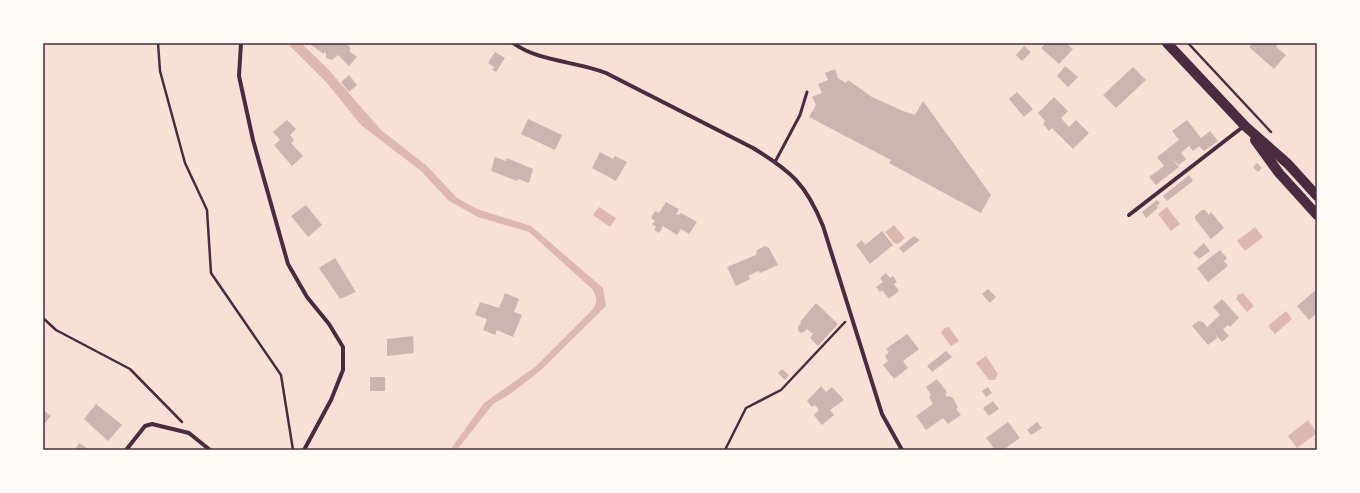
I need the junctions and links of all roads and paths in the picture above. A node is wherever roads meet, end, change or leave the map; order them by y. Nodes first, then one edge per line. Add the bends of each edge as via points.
1 (158, 43) edge
2 (241, 43) edge
3 (513, 43) edge
4 (1168, 43) edge
5 (1188, 43) edge
6 (807, 92) dead end
7 (1245, 126) junction
8 (1274, 135) dead end
9 (775, 162) junction
10 (1317, 196) edge
11 (1129, 215) dead end
12 (1317, 215) edge
13 (850, 317) junction
14 (43, 318) edge
15 (189, 433) junction
16 (126, 450) edge
17 (210, 450) edge
18 (293, 450) edge
19 (304, 450) edge
20 (725, 450) edge
21 (902, 450) edge

1 - 18 path via 160,71 185,162 207,210 211,273 281,375
2 - 19 street via 239,76 253,140 288,264 307,297 343,347 343,370 331,400
3 - 9 street via 525,52 588,66 606,73 753,148
4 - 7 main road
5 - 8 path
6 - 9 lane via 800,115
7 - 10 main road via 1288,164
7 - 11 street
7 - 12 main road via 1279,173
9 - 13 street via 797,180 813,202 839,275
13 - 20 path via 781,390 746,408
13 - 21 street via 882,414
14 - 15 path via 56,330 130,369 178,417
15 - 16 street via 152,424 145,426
15 - 17 street

